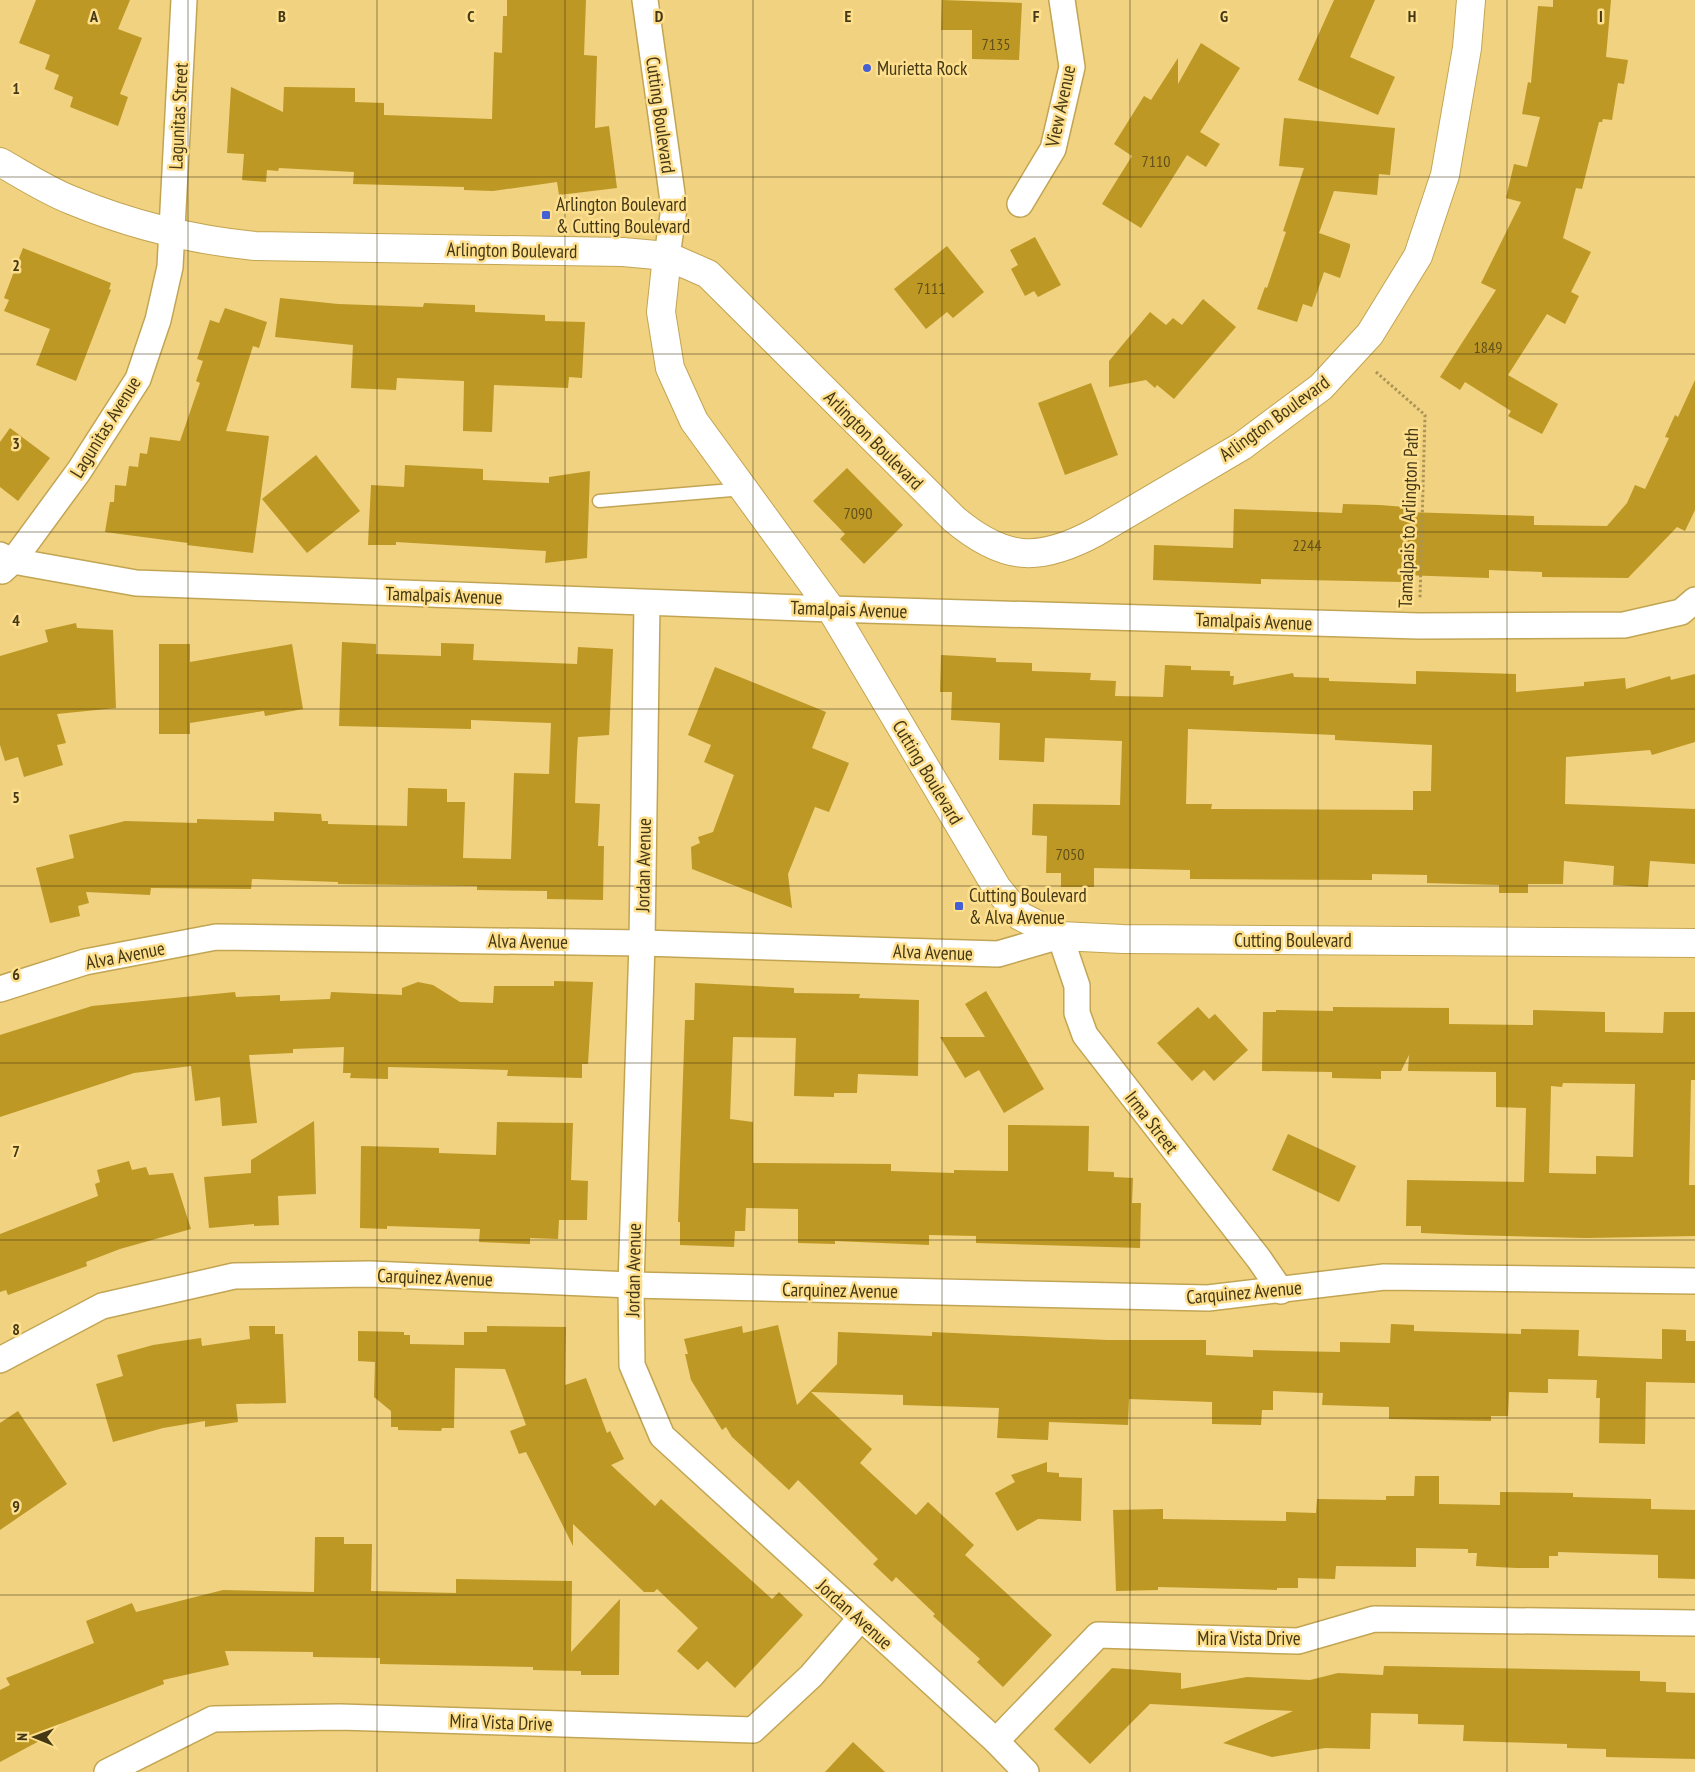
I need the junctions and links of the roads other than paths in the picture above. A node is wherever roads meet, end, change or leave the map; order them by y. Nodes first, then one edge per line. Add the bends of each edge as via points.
1 (184, 0) edge
2 (645, 0) edge
3 (1062, 0) edge
4 (1471, 0) edge
5 (0, 162) edge
6 (1020, 204) dead end
7 (173, 231) junction
8 (667, 256) junction
9 (744, 489) junction
10 (599, 501) dead end
11 (4, 563) edge
12 (1695, 600) edge
13 (647, 603) junction
14 (831, 609) junction
15 (1060, 936) junction
16 (642, 943) junction
17 (1695, 943) edge
18 (0, 989) edge
19 (1695, 1281) edge
20 (631, 1285) junction
21 (1281, 1291) junction
22 (0, 1360) edge
23 (860, 1619) junction
24 (1695, 1623) edge
25 (996, 1741) junction
26 (107, 1772) edge
27 (1026, 1772) edge

1 - 7 street, Lagunitas Street
2 - 8 street, Cutting Boulevard via 674,208
3 - 6 street, View Avenue via 1072,67 1053,148
4 - 8 main road, Arlington Boulevard via 1467,48 1445,175 1418,256 1370,334 1321,388 1242,446 1073,544 1050,551 1025,553 998,549 976,538 708,274
5 - 7 main road, Arlington Boulevard via 69,199
7 - 8 main road, Arlington Boulevard via 214,242 255,246 545,249
7 - 11 street, Lagunitas Avenue via 170,267 158,320 138,379 79,471
8 - 9 main road, Cutting Boulevard via 661,312 670,368 694,421
9 - 10 lane
9 - 14 main road, Cutting Boulevard
11 - 13 street, Tamalpais Avenue via 136,583
12 - 14 street, Tamalpais Avenue via 1681,612 1624,625 1419,626
13 - 14 street, Tamalpais Avenue
13 - 16 street, Jordan Avenue
14 - 15 main road, Cutting Boulevard via 997,888 1020,916
15 - 16 street, Alva Avenue via 998,954
15 - 17 main road, Cutting Boulevard
15 - 21 street, Irma Street via 1077,986 1077,1012 1085,1035
16 - 18 street, Alva Avenue via 216,937 84,962
16 - 20 street, Jordan Avenue
19 - 21 street, Carquinez Avenue via 1384,1277
20 - 21 street, Carquinez Avenue via 1208,1298
20 - 22 street, Carquinez Avenue via 370,1274 234,1276 102,1306
20 - 23 street, Jordan Avenue via 632,1365 662,1436
23 - 25 street, Jordan Avenue
23 - 26 street, Mira Vista Drive via 811,1676 753,1730 340,1717 213,1719
24 - 25 street, Mira Vista Drive via 1374,1619 1298,1641 1098,1635
25 - 27 street, Jordan Avenue

